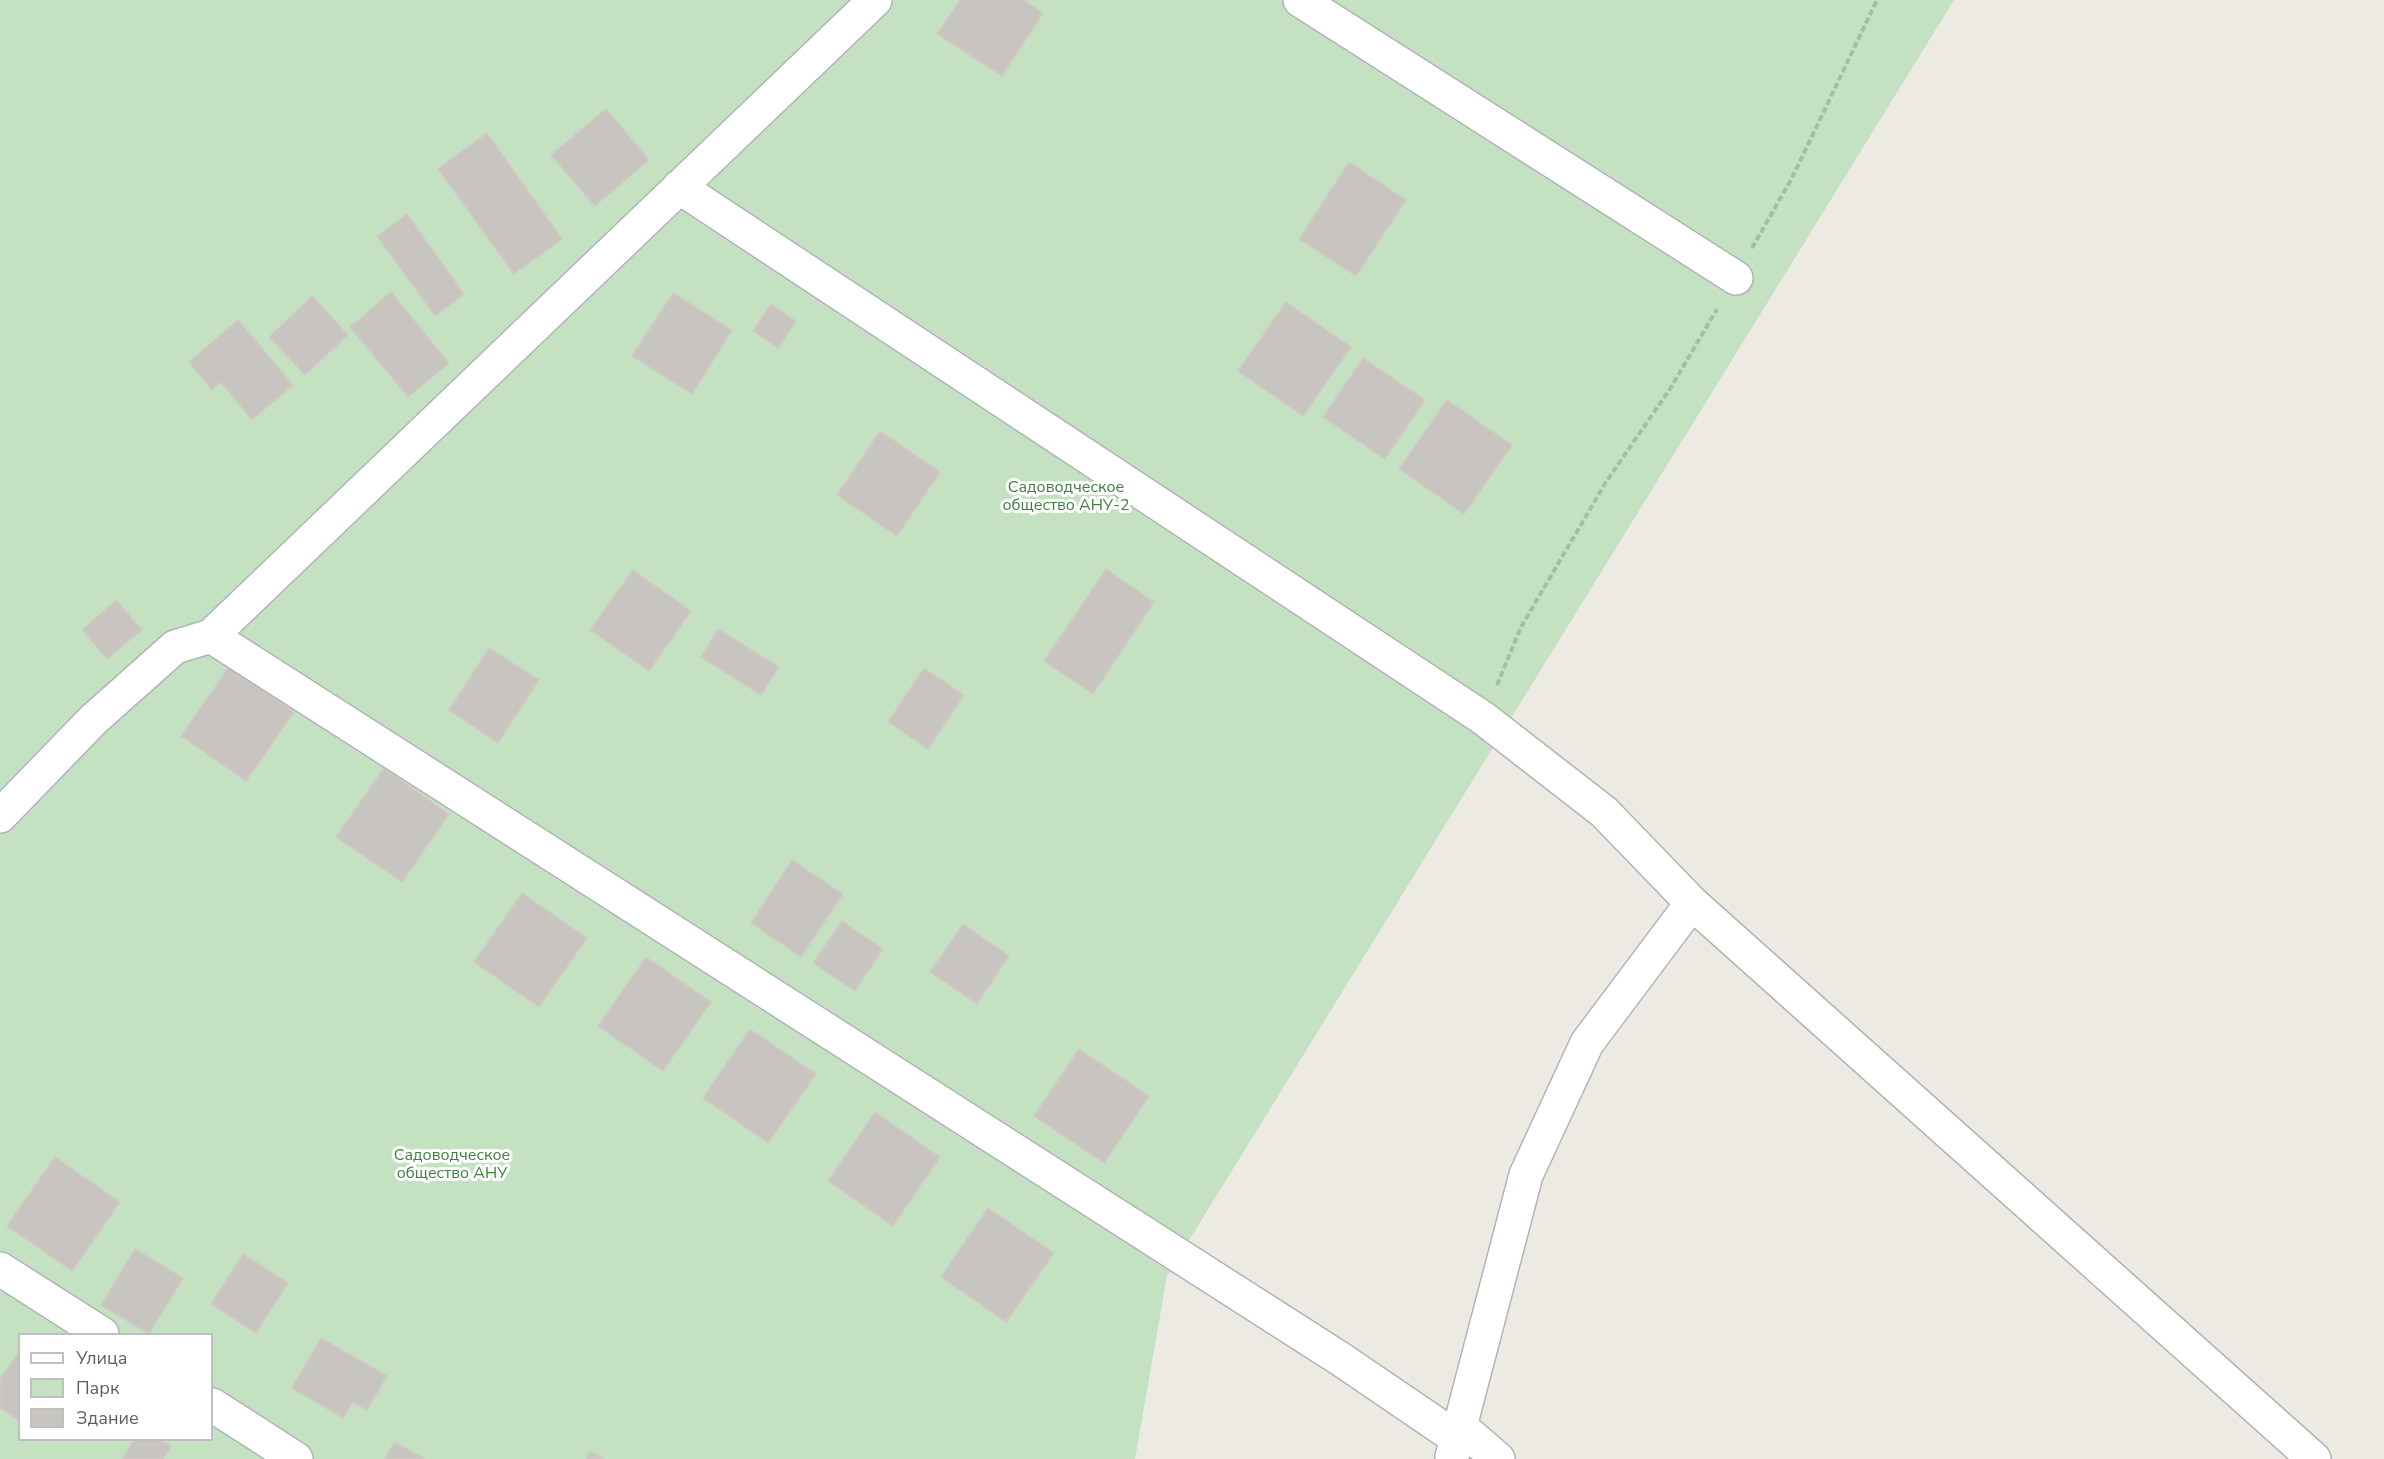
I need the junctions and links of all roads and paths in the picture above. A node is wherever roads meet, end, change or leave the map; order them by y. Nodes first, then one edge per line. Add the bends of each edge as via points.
1 (875, 0) edge
2 (1300, 0) edge
3 (1877, 0) edge
4 (679, 188) junction
5 (1736, 278) junction
6 (211, 636) junction
7 (1483, 718) junction
8 (0, 816) edge
9 (1692, 903) junction
10 (0, 1269) edge
11 (99, 1333) edge
12 (213, 1406) edge
13 (1457, 1442) edge
14 (296, 1459) edge
15 (1498, 1459) edge
16 (2314, 1459) edge

1 - 4 street
2 - 5 street
3 - 5 path via 1792,178
4 - 6 street
4 - 7 street
5 - 7 path via 1670,389 1606,482 1527,618
6 - 8 street via 175,647 93,720
6 - 13 street via 1342,1360
7 - 9 street via 1604,812
9 - 13 street via 1587,1043 1526,1175
9 - 16 street
10 - 11 street
12 - 14 street
13 - 15 street

